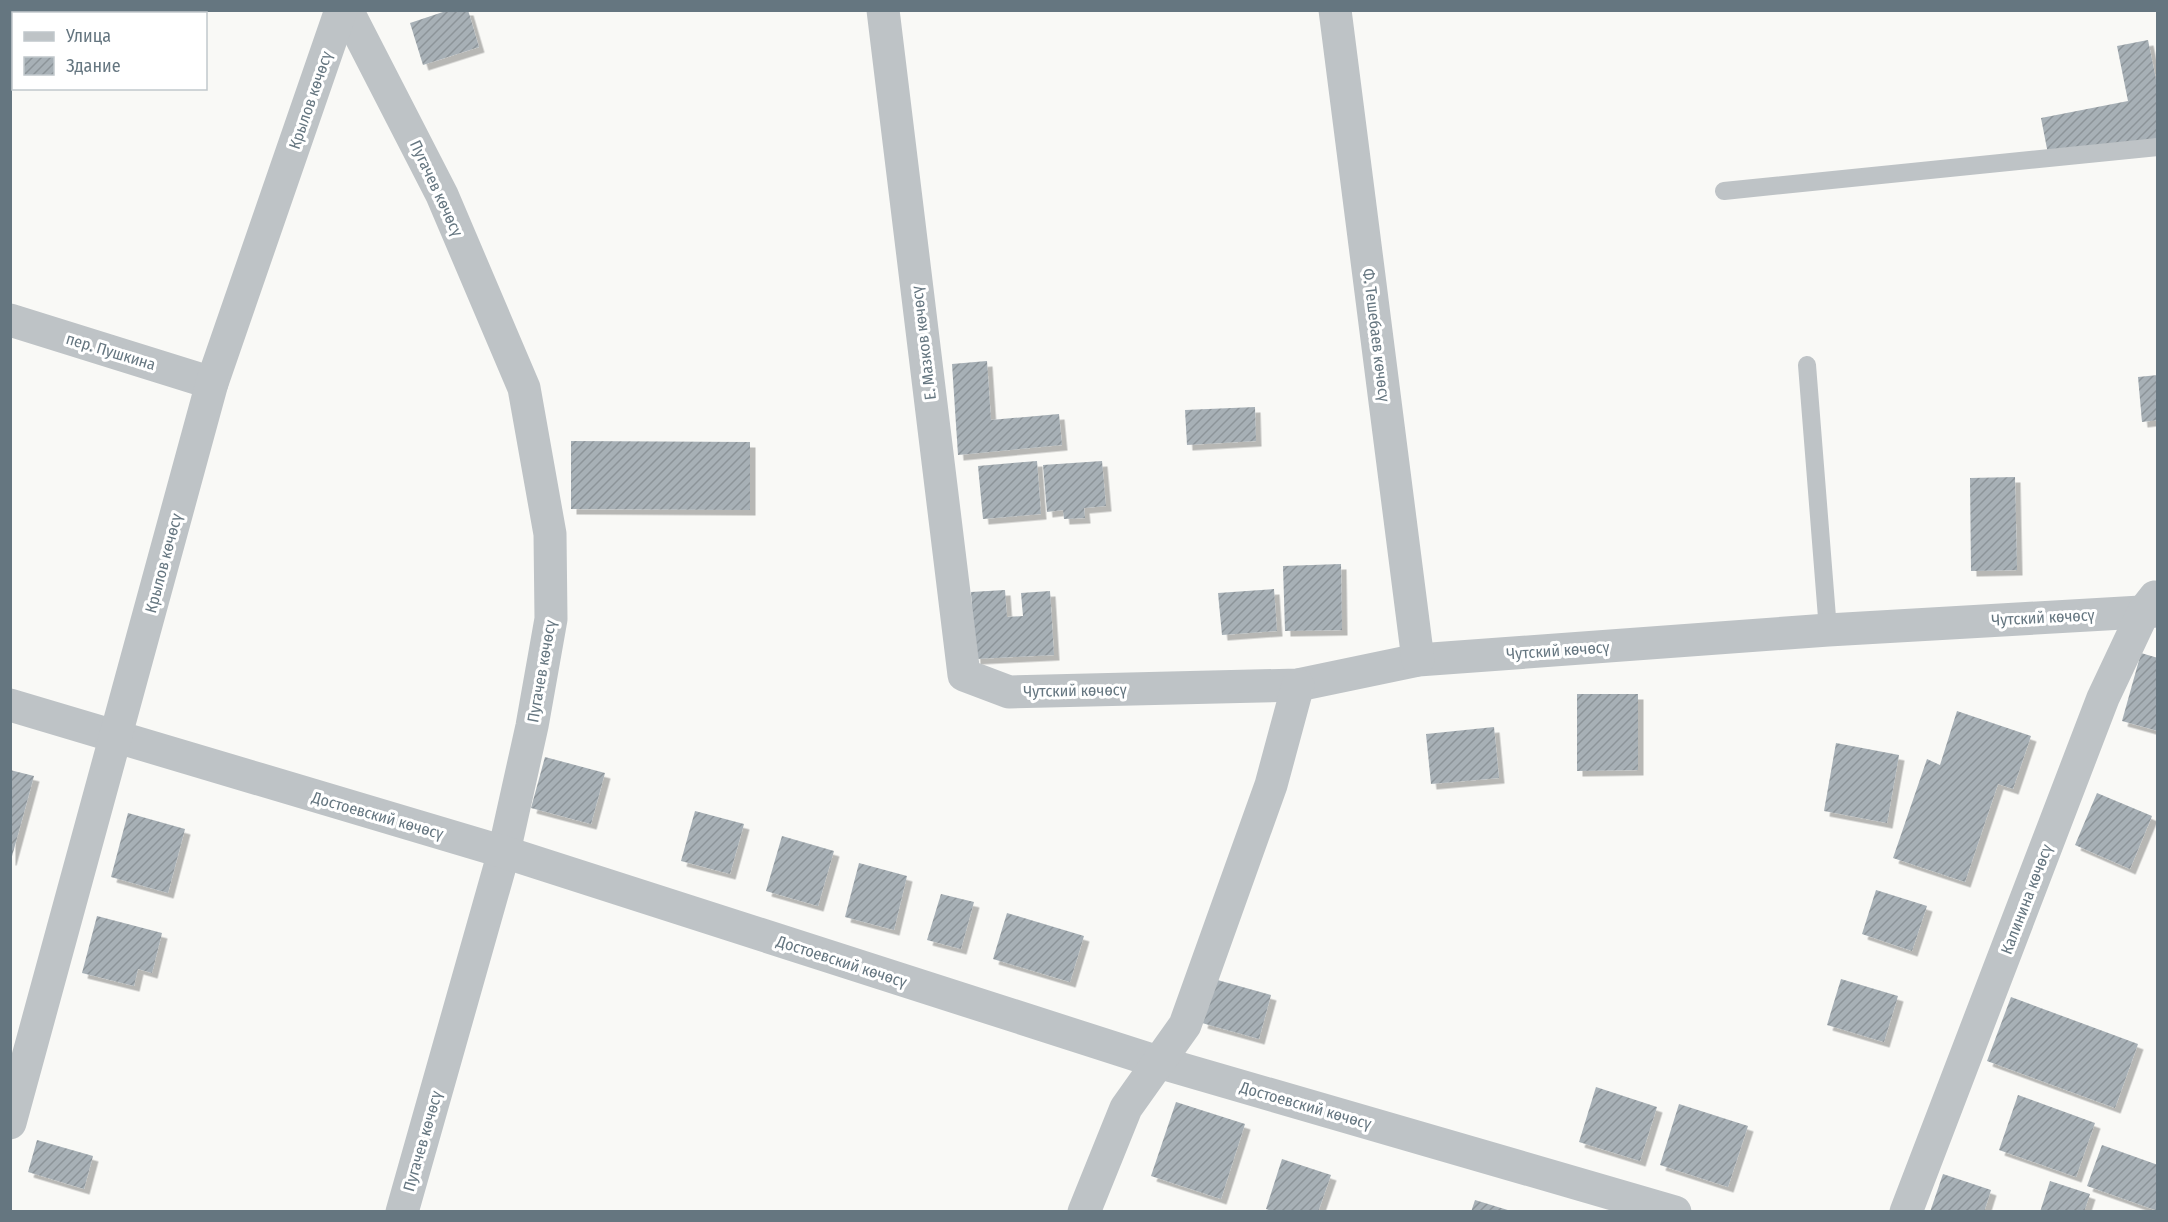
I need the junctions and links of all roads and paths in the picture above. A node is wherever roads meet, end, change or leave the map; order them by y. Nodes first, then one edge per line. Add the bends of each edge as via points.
1 (341, 10) edge
2 (347, 10) edge
3 (883, 10) edge
4 (1335, 10) edge
5 (2157, 147) edge
6 (1724, 191) dead end
7 (10, 320) edge
8 (1807, 365) dead end
9 (212, 383) junction
10 (2153, 605) edge
11 (1828, 630) junction
12 (1418, 660) junction
13 (964, 675) joint
14 (1298, 685) junction
15 (10, 705) edge
16 (116, 738) junction
17 (504, 852) junction
18 (1158, 1062) junction
19 (10, 1123) edge
20 (402, 1212) edge
21 (1084, 1212) edge
22 (1675, 1212) edge
23 (1906, 1212) edge

1 - 9 street, Крылов көчөсү
2 - 17 street, Пугачев көчөсү via 442,195 524,388 550,534 551,619
3 - 13 street, Е. Мазков көчөсү
4 - 12 street, Ф. Тешебаев көчөсү
5 - 6 lane
7 - 9 street, пер. Пушкина
8 - 11 lane
9 - 16 street, Крылов көчөсү
10 - 11 street, Чутский көчөсү
10 - 23 street, Калинина көчөсү via 2103,698
11 - 12 street, Чутский көчөсү
12 - 14 street, Чутский көчөсү
13 - 14 street, Чутский көчөсү via 1009,692
14 - 18 street via 1272,785 1185,1025
15 - 16 street, Достоевский көчөсү
16 - 17 street, Достоевский көчөсү
16 - 19 street, Крылов көчөсү
17 - 18 street, Достоевский көчөсү
17 - 20 street, Пугачев көчөсү
18 - 21 street via 1126,1108
18 - 22 street, Достоевский көчөсү

